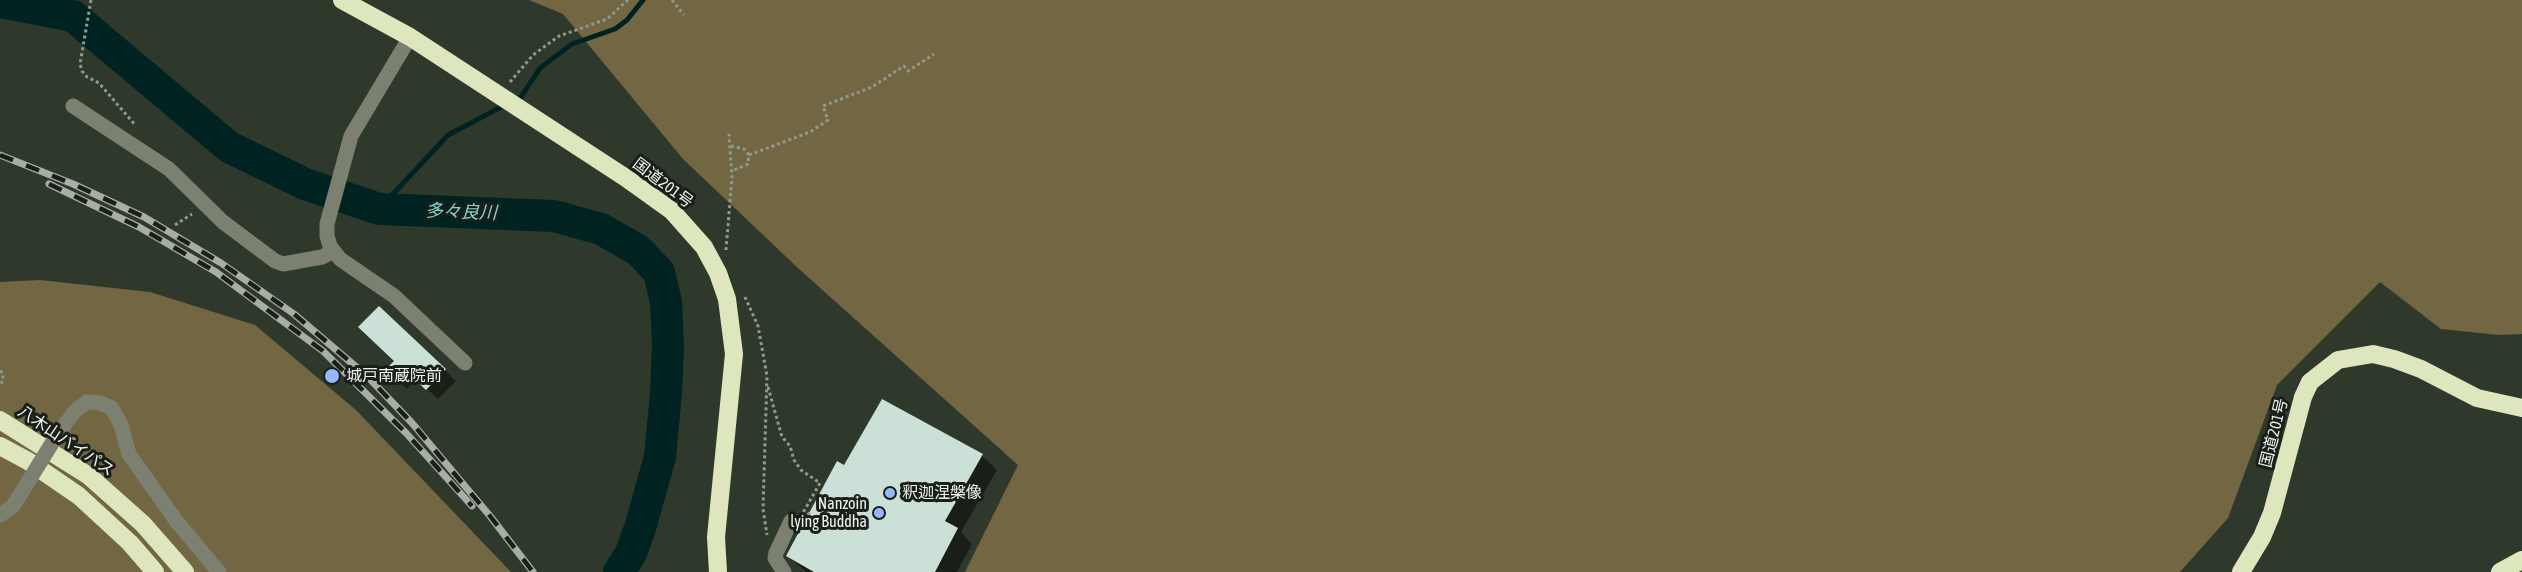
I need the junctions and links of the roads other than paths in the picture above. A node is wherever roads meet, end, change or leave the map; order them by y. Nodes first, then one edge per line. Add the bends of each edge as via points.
1 (342, 0) edge
2 (410, 37) junction
3 (73, 105) dead end
4 (334, 250) junction
5 (465, 363) dead end
6 (2522, 408) edge
7 (0, 420) edge
8 (0, 446) edge
9 (0, 515) edge
10 (791, 521) dead end
11 (2522, 560) edge
12 (155, 572) edge
13 (185, 572) edge
14 (219, 572) edge
15 (718, 572) edge
16 (784, 572) edge
17 (2241, 572) edge
18 (2500, 572) edge

1 - 2 highway, 国道201号
2 - 4 street via 351,136 327,224 327,236
2 - 15 highway, 国道201号 via 672,211 698,239 718,273 733,328 734,354 716,537
3 - 4 street via 165,166 223,222 275,261 283,264
4 - 5 street via 340,259 394,296
6 - 17 highway, 国道201号 via 2477,398 2394,359 2373,354 2338,360 2310,382 2303,397 2272,513
7 - 13 highway, 八木山バイパス via 89,476 143,524
8 - 12 highway via 79,496
9 - 14 street, bridge via 13,506 76,410 87,402 100,403 112,408 129,454 177,522
10 - 16 street via 776,553
11 - 18 highway

